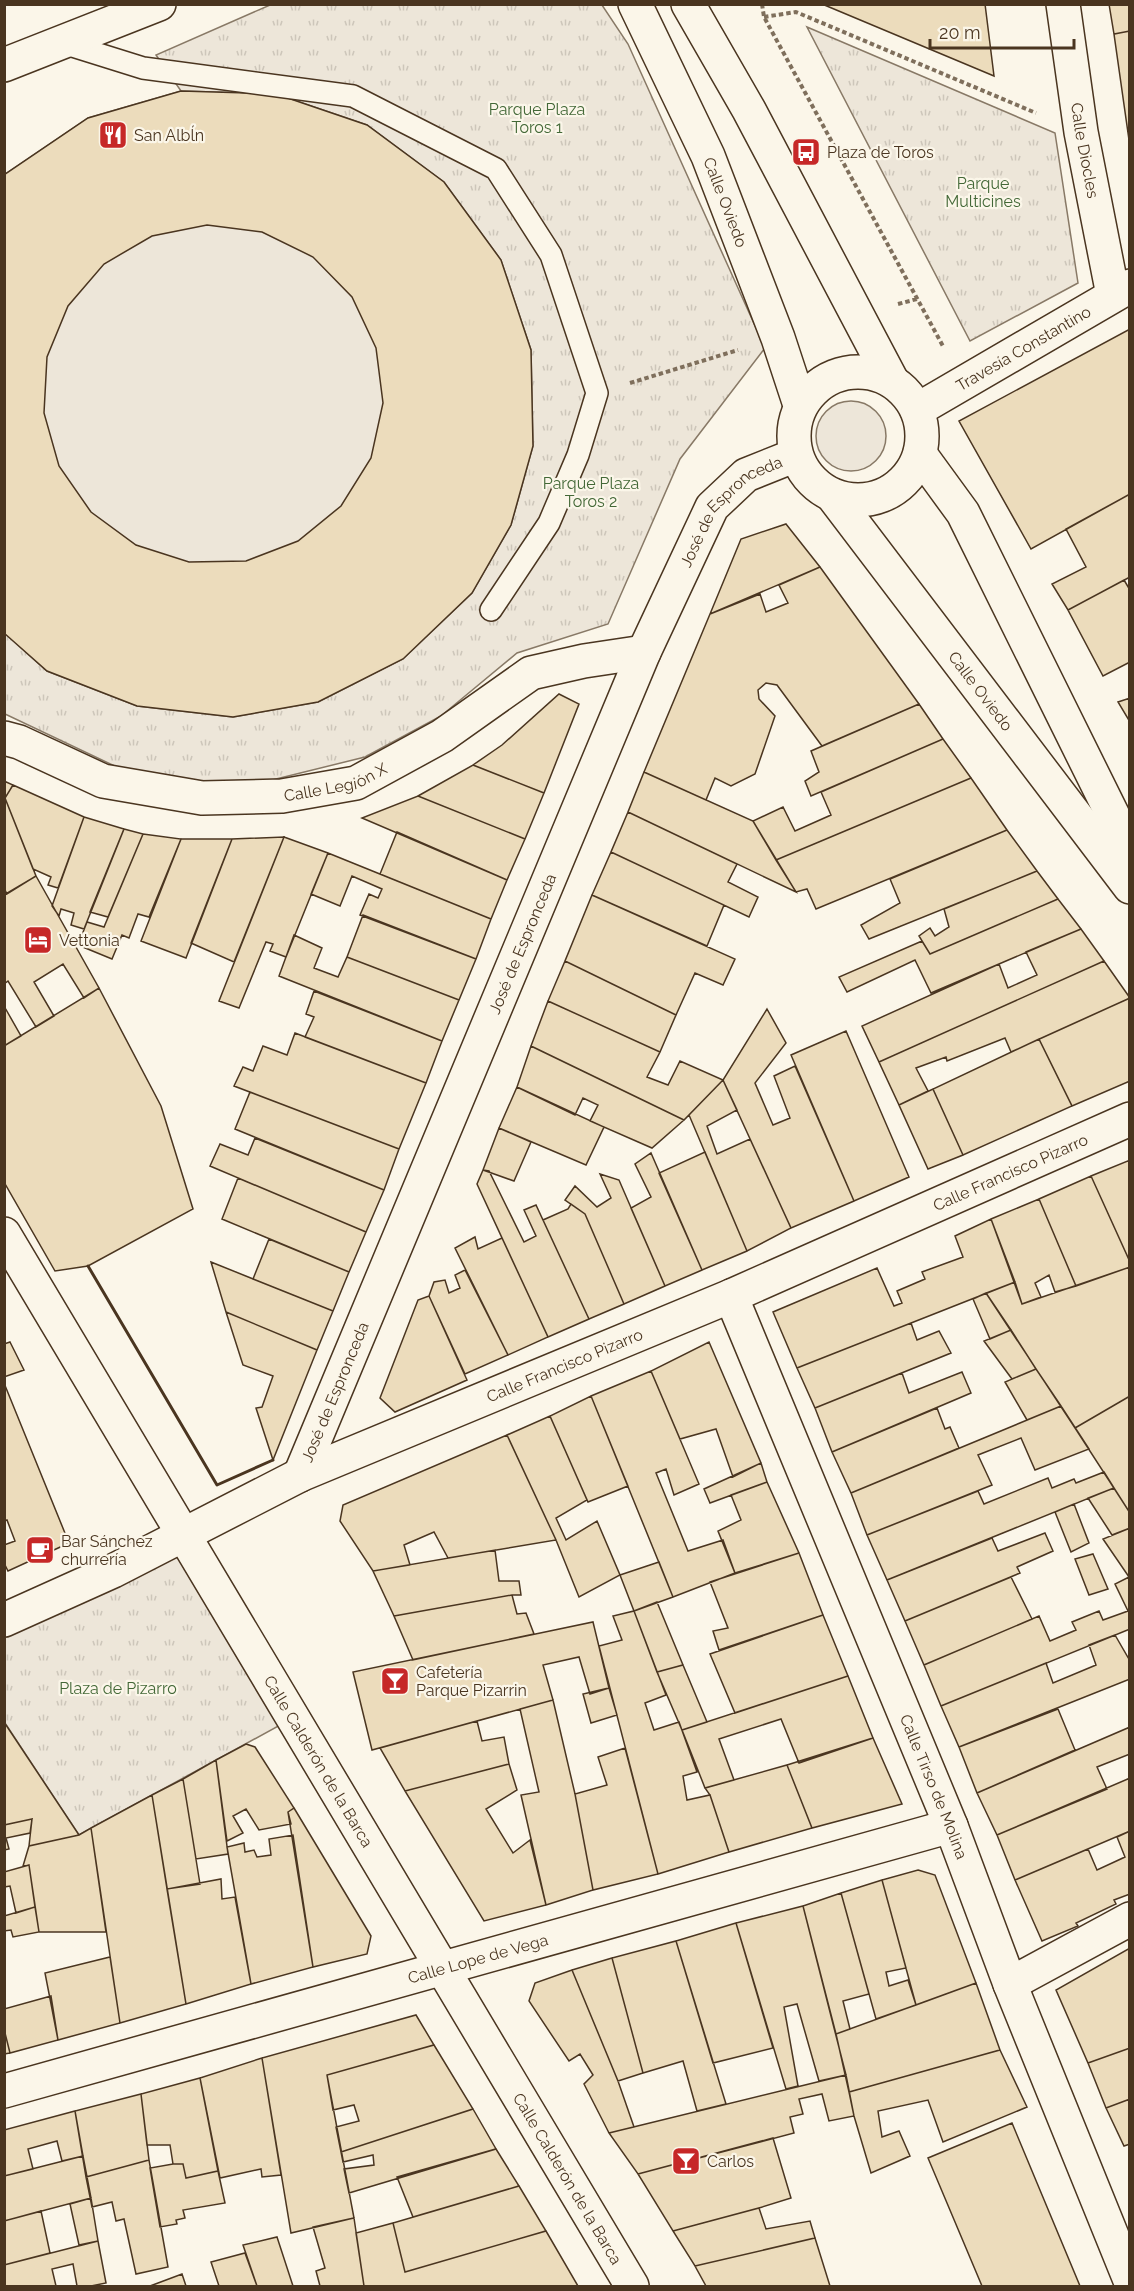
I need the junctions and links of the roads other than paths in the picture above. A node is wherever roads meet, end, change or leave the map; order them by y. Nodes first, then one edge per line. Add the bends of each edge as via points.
1 (159, 4) edge
2 (635, 4) edge
3 (688, 4) edge
4 (1063, 4) edge
5 (63, 42) junction
6 (4, 65) edge
7 (1121, 290) edge
8 (892, 381) junction
9 (800, 405) junction
10 (917, 410) junction
11 (920, 454) junction
12 (796, 455) junction
13 (832, 495) junction
14 (491, 610) dead end
15 (644, 652) junction
16 (4, 738) edge
17 (1130, 850) edge
18 (1130, 887) edge
19 (1130, 1119) edge
20 (4, 1234) edge
21 (731, 1296) junction
22 (300, 1475) junction
23 (184, 1536) junction
24 (4, 1620) edge
25 (951, 1826) junction
26 (1130, 1919) edge
27 (441, 1967) junction
28 (1010, 1984) junction
29 (4, 2091) edge
30 (1130, 2280) edge
31 (632, 2286) edge

1 - 5 street
2 - 9 street, Calle Oviedo via 708,156
3 - 8 street via 749,110
4 - 7 street, Calle Diocles via 1081,132
5 - 6 street
5 - 14 lane via 143,68 353,96 496,169 551,255 597,393 578,455 549,523
7 - 10 street, Travesía Constantino
8 - 9 street via 872,372 830,376
8 - 10 street via 907,393
9 - 12 street via 794,421
10 - 11 street via 922,431
11 - 13 street via 911,473 895,489 876,498 854,500
11 - 17 street via 963,513
12 - 13 street via 804,472
12 - 15 street, José de Espronceda via 746,475 712,507
13 - 18 street, Calle Oviedo
15 - 16 street, Calle Legión X via 531,673 442,736 356,783 282,796 202,798 104,781
15 - 22 street, José de Espronceda
19 - 21 street, Calle Francisco Pizarro
20 - 23 street, Calle Calderón de la Barca
21 - 22 street, Calle Francisco Pizarro
21 - 25 street, Calle Tirso de Molina
22 - 23 street, Calle Francisco Pizarro
23 - 24 street, Calle Francisco Pizarro
23 - 27 street, Calle Calderón de la Barca
25 - 27 street, Calle Lope de Vega
25 - 28 street, Calle Tirso de Molina
26 - 28 street
27 - 29 street, Calle Lope de Vega
27 - 31 street, Calle Calderón de la Barca
28 - 30 street, Calle Tirso de Molina

